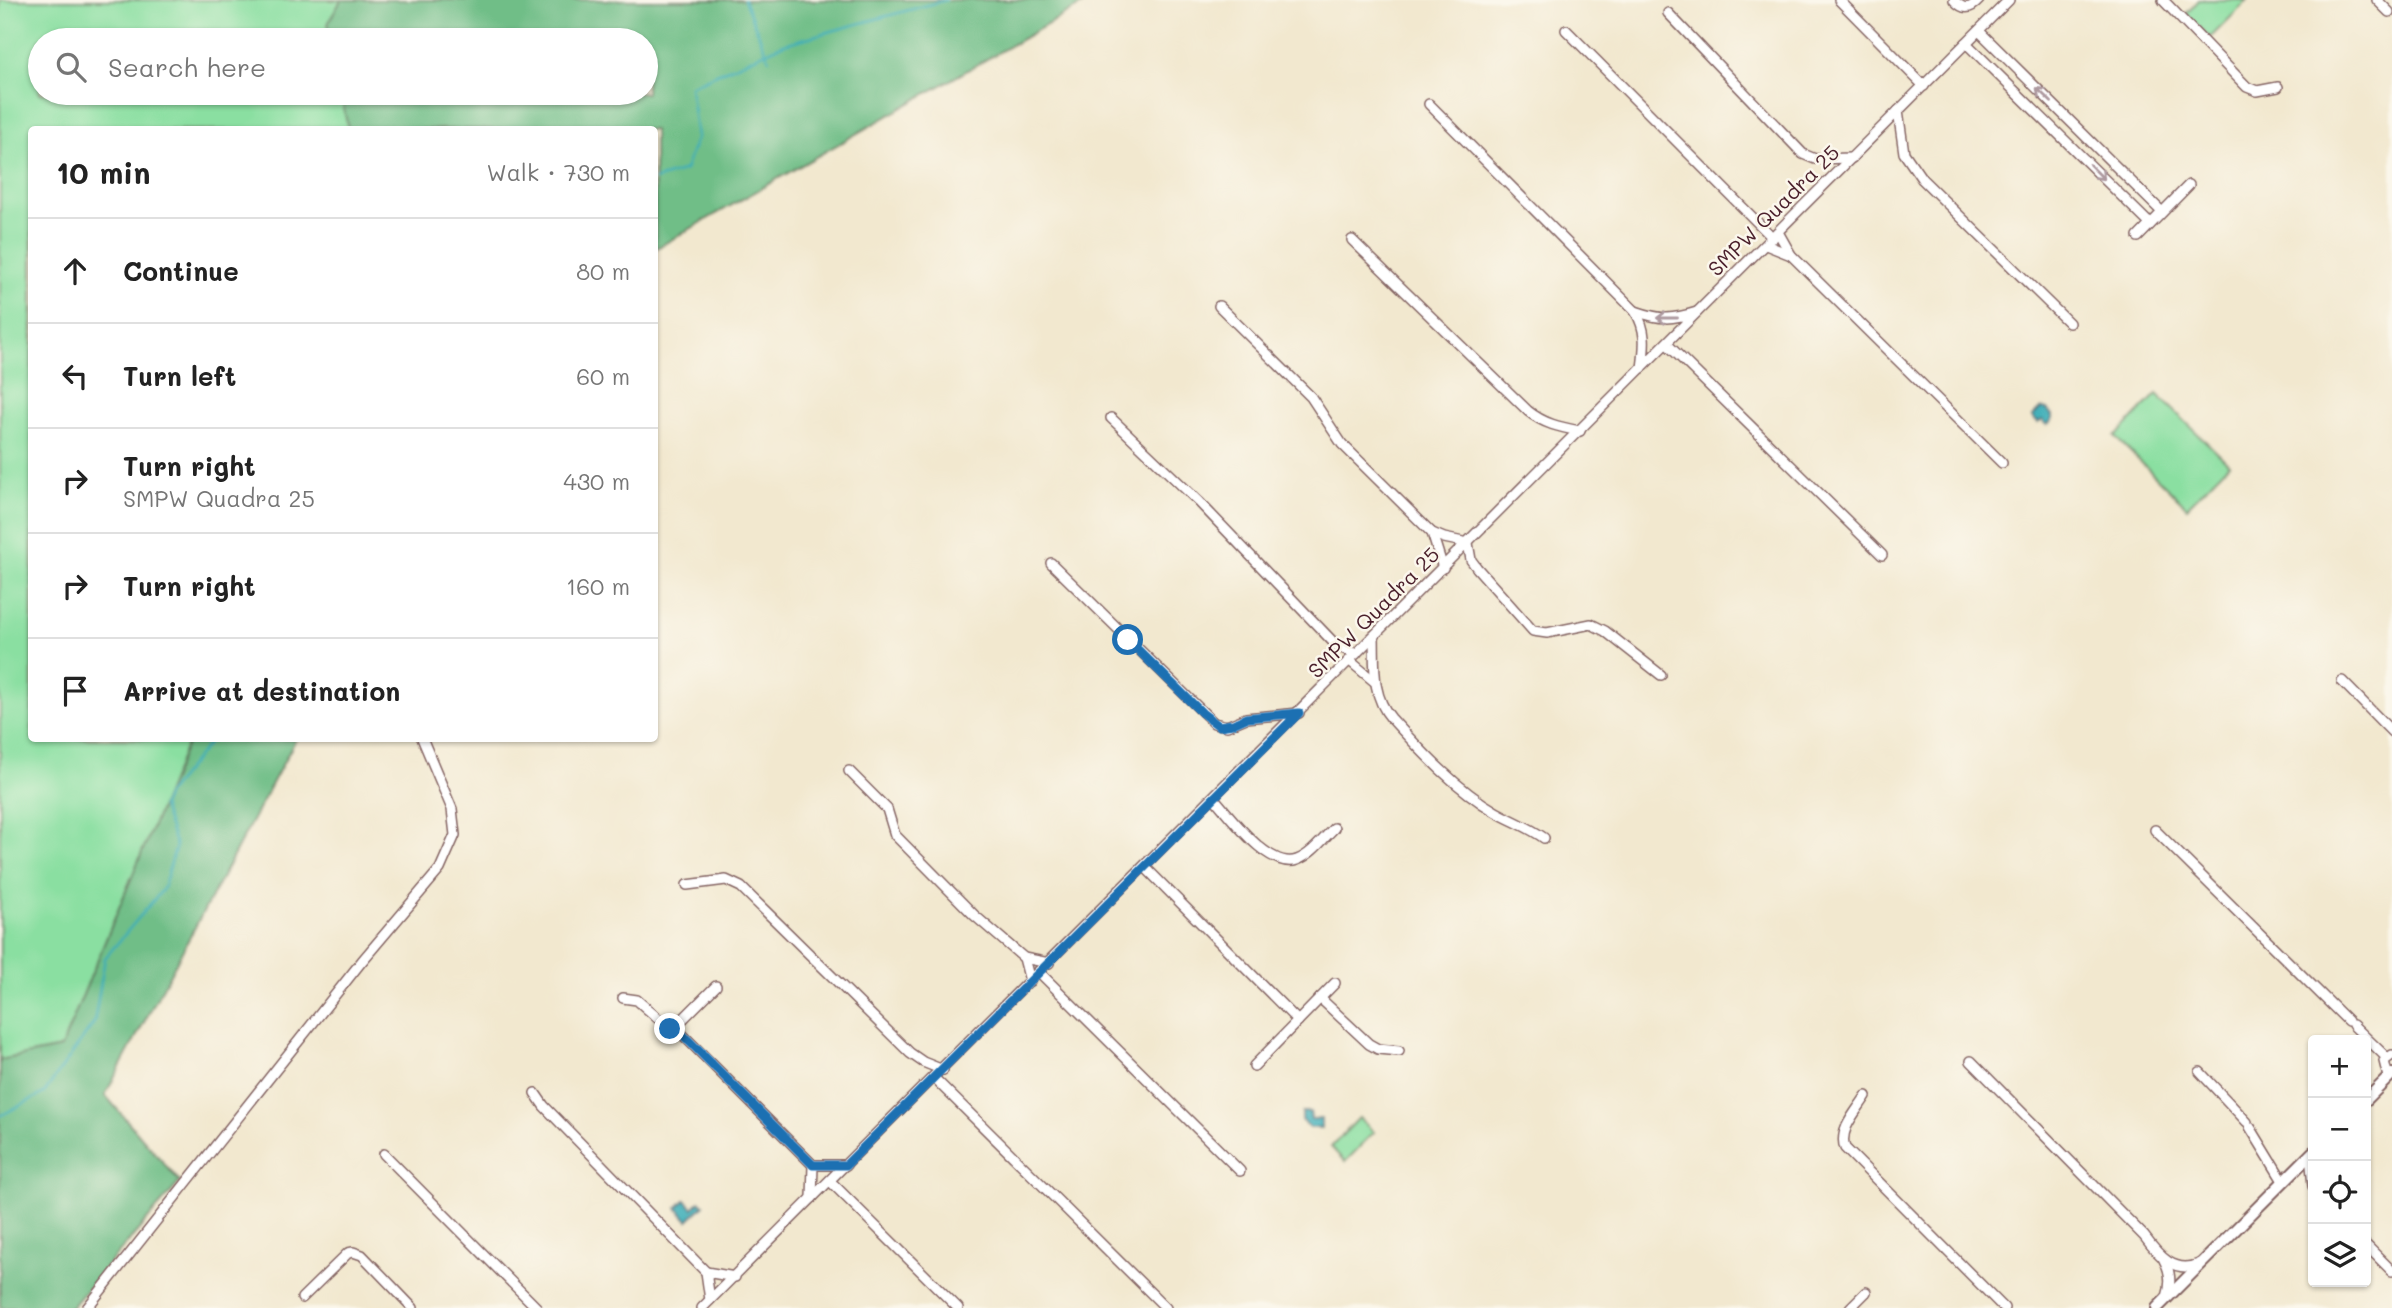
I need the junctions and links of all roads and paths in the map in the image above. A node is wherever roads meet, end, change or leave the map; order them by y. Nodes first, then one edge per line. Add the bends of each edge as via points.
1 (1839, 0) edge
2 (1954, 0) edge
3 (1979, 0) edge
4 (2163, 0) edge
5 (2377, 0) edge
6 (2005, 1) edge
7 (2389, 12) dead end
8 (1668, 13) dead end
9 (1566, 30) dead end
10 (1979, 31) junction
11 (1966, 43) junction
12 (2014, 65) junction
13 (2001, 77) junction
14 (1924, 86) junction
15 (2278, 87) dead end
16 (1429, 104) dead end
17 (1898, 111) junction
18 (2090, 140) junction
19 (2077, 152) junction
20 (1852, 158) junction
21 (2189, 185) dead end
22 (2162, 212) junction
23 (2150, 224) junction
24 (2138, 237) dead end
25 (1772, 238) junction
26 (1352, 240) dead end
27 (1791, 255) junction
28 (1219, 306) dead end
29 (1635, 311) junction
30 (1699, 312) junction
31 (2069, 323) dead end
32 (1667, 344) junction
33 (1641, 370) junction
34 (1111, 418) dead end
35 (1580, 431) junction
36 (2002, 463) dead end
37 (1432, 533) junction
38 (1468, 543) junction
39 (1882, 555) dead end
40 (1051, 563) dead end
41 (1443, 568) junction
42 (1374, 636) junction
43 (1351, 660) junction
44 (1661, 676) dead end
45 (2342, 681) dead end
46 (1375, 682) junction
47 (1299, 713) junction
48 (2392, 732) edge
49 (424, 742) edge
50 (849, 771) dead end
51 (1214, 798) junction
52 (1334, 828) dead end
53 (2155, 830) dead end
54 (1544, 838) dead end
55 (1145, 867) junction
56 (687, 885) dead end
57 (1024, 958) junction
58 (1049, 963) junction
59 (1039, 972) junction
60 (1030, 982) junction
61 (1335, 983) dead end
62 (716, 986) dead end
63 (623, 998) dead end
64 (1320, 998) junction
65 (1298, 1021) junction
66 (675, 1027) junction
67 (1399, 1051) dead end
68 (2389, 1056) edge
69 (1970, 1061) dead end
70 (1254, 1066) dead end
71 (943, 1070) junction
72 (2200, 1072) dead end
73 (2390, 1075) edge
74 (934, 1078) junction
75 (535, 1093) dead end
76 (1866, 1096) dead end
77 (2368, 1098) edge
78 (384, 1154) dead end
79 (2308, 1157) edge
80 (813, 1165) junction
81 (846, 1165) junction
82 (1240, 1171) dead end
83 (830, 1181) junction
84 (2283, 1181) junction
85 (812, 1199) junction
86 (2371, 1250) edge
87 (2163, 1258) junction
88 (2206, 1259) junction
89 (2392, 1271) edge
90 (706, 1272) junction
91 (735, 1277) junction
92 (1866, 1292) dead end
93 (302, 1298) dead end
94 (2166, 1299) junction
95 (710, 1300) junction
96 (87, 1308) edge
97 (413, 1308) edge
98 (537, 1308) edge
99 (702, 1308) edge
100 (958, 1308) edge
101 (1166, 1308) edge
102 (1850, 1308) edge
103 (2004, 1308) edge
104 (2157, 1308) edge

1 - 14 street
2 - 3 street via 1966,8
4 - 15 street via 2247,88
5 - 7 street
6 - 10 street, SMPW Quadra 25
8 - 20 street via 1803,154 1815,159
9 - 25 street
10 - 11 street, SMPW Quadra 25
10 - 12 street
11 - 13 street
11 - 14 street, SMPW Quadra 25
12 - 13 street
18 -> 12 street
13 - 19 street
14 - 17 street, SMPW Quadra 25
16 - 29 street
17 - 20 street, SMPW Quadra 25
17 - 31 street via 1904,153 1922,179
18 - 19 street
18 - 22 street
19 -> 23 street
20 - 25 street, SMPW Quadra 25
21 - 22 street
22 - 23 street
23 - 24 street
25 - 27 street
25 - 27 street
25 - 30 street, SMPW Quadra 25
26 - 35 street via 1528,411 1552,426
27 - 36 street
28 - 37 street via 1311,397 1342,444
30 -> 29 street via 1662,319
29 - 33 street via 1645,338
30 - 32 street, SMPW Quadra 25
32 - 33 street, SMPW Quadra 25
32 - 39 street
33 - 35 street, SMPW Quadra 25
34 - 43 street
35 - 38 street, SMPW Quadra 25
37 - 38 street
37 - 41 street
38 - 41 street, SMPW Quadra 25
38 - 44 street via 1471,560 1534,631 1591,624
40 - 47 street via 1214,723 1227,726 1246,718
41 - 42 street, SMPW Quadra 25
42 - 43 street, SMPW Quadra 25
42 - 46 street
43 - 46 street
43 - 47 street, SMPW Quadra 25
45 - 48 street
46 - 54 street via 1385,711 1456,783
47 - 51 street, SMPW Quadra 25
49 - 96 street via 452,809 455,835 440,869
50 - 57 street via 887,809 895,835
51 - 52 street via 1268,855 1284,862 1301,858
51 - 55 street, SMPW Quadra 25
53 - 68 street
55 - 58 street, SMPW Quadra 25
55 - 65 street
56 - 71 street via 726,880 741,887 910,1053
57 - 58 street
57 - 60 street
58 - 59 street, SMPW Quadra 25
59 - 60 street, SMPW Quadra 25
59 - 82 street
60 - 71 street, SMPW Quadra 25
61 - 64 street
62 - 66 street
63 - 66 street via 637,1000 667,1028
64 - 65 street
64 - 67 street via 1369,1044
65 - 70 street
66 - 80 street
68 - 73 street via 2384,1064
69 - 87 street
71 - 74 street, SMPW Quadra 25
72 - 84 street via 2249,1124
73 - 77 street
74 - 81 street, SMPW Quadra 25
74 - 101 street
75 - 90 street
76 - 103 street via 1844,1132 1845,1148
78 - 98 street
79 - 84 street
80 - 81 street
80 - 85 street
81 - 83 street, SMPW Quadra 25
83 - 85 street, SMPW Quadra 25
83 - 100 street
84 - 88 street
85 - 91 street, SMPW Quadra 25
86 - 89 street
87 - 88 street via 2189,1268
87 - 94 street via 2170,1273
88 - 94 street
90 - 91 street
90 - 95 street
91 - 95 street, SMPW Quadra 25
92 - 102 street
93 - 97 street via 353,1252 362,1255
94 - 104 street
95 - 99 street, SMPW Quadra 25

